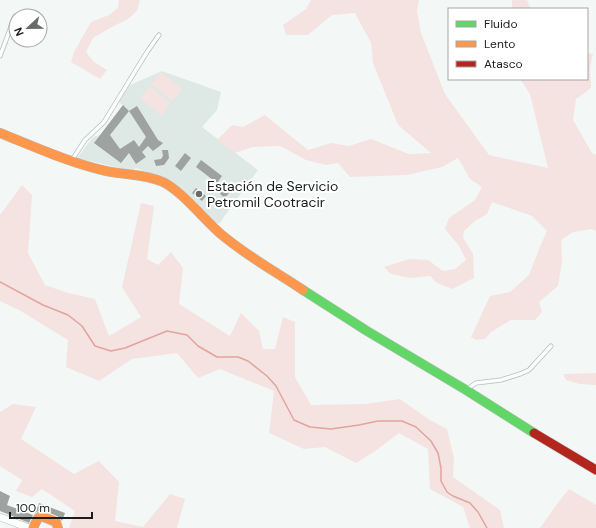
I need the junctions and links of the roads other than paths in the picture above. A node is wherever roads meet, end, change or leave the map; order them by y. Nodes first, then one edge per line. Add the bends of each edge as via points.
1 (8, 35) edge
2 (159, 35) dead end
3 (0, 56) edge
4 (0, 133) edge
5 (71, 161) junction
6 (551, 346) dead end
7 (466, 390) junction
8 (596, 470) edge
9 (0, 518) edge
10 (29, 528) edge
11 (33, 528) edge
12 (58, 528) edge

1 - 3 lane
2 - 5 lane via 104,122 85,140
4 - 5 main road
5 - 7 main road via 107,171 140,175 164,183 222,235 248,254 367,331
6 - 7 lane via 529,370 501,380 476,383
7 - 8 main road
9 - 10 street
11 - 12 main road via 41,516 56,522

